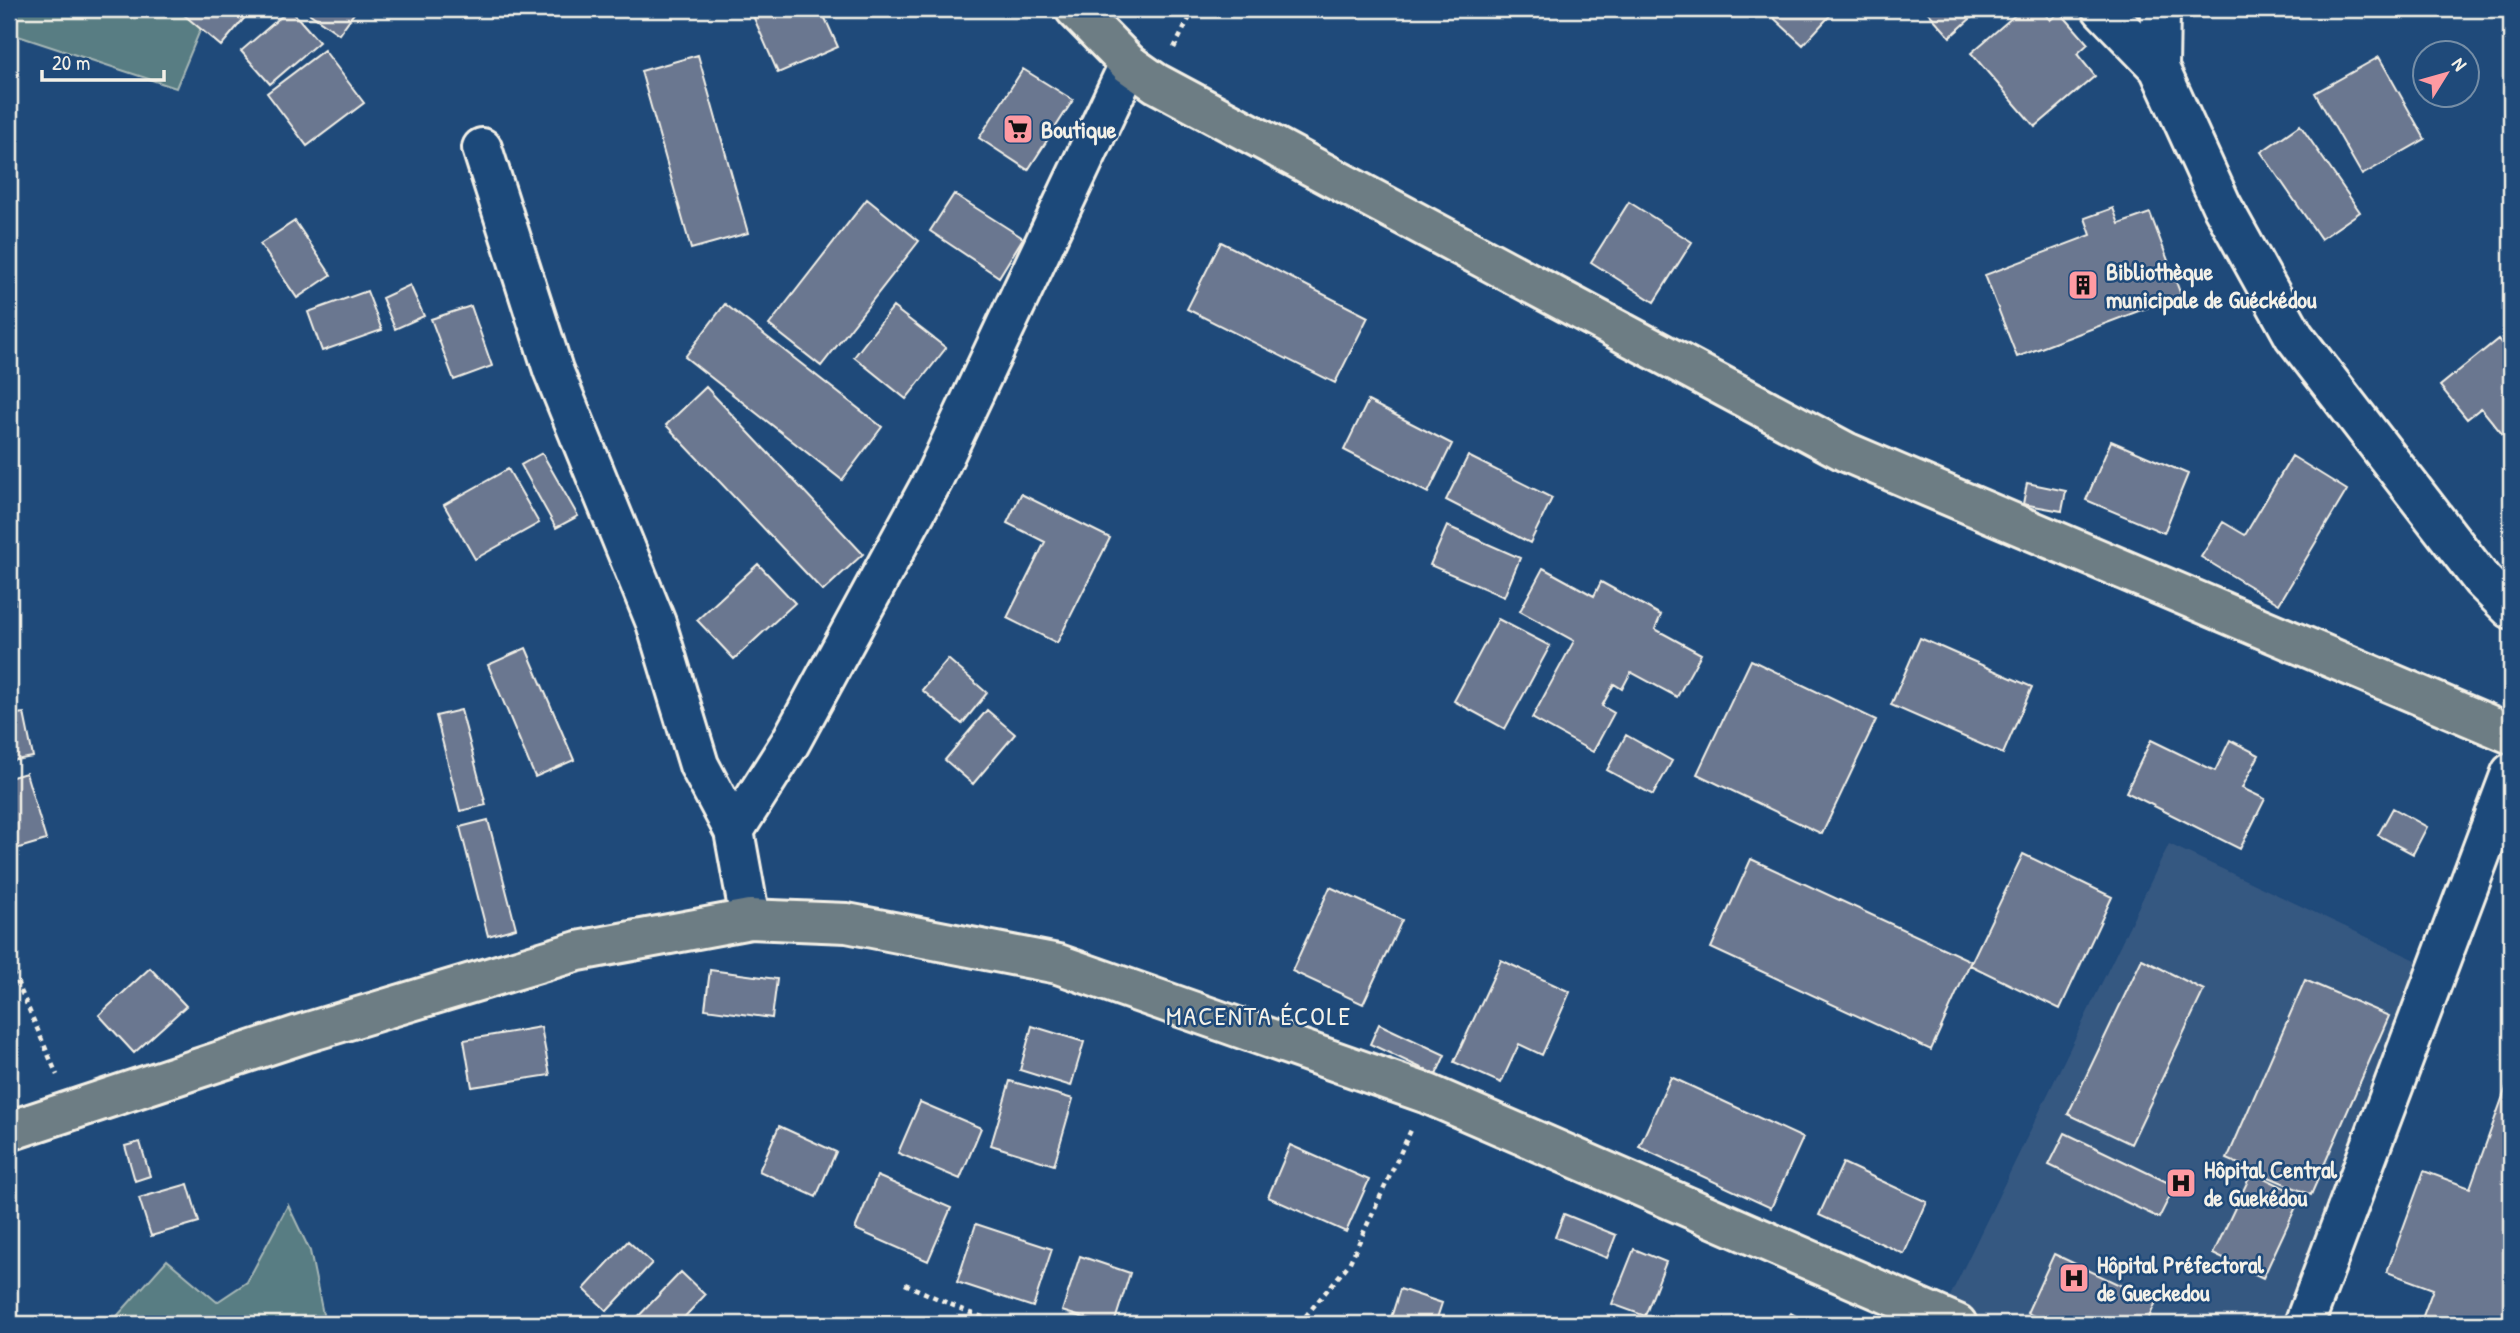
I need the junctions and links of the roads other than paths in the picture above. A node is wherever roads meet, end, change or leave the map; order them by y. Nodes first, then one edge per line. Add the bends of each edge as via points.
1 (1074, 9) edge
2 (2102, 9) edge
3 (2160, 9) edge
4 (1129, 64) junction
5 (2159, 68) junction
6 (482, 148) dead end
7 (2510, 615) edge
8 (2511, 734) edge
9 (2511, 773) edge
10 (734, 831) junction
11 (750, 919) junction
12 (9, 1131) edge
13 (1957, 1324) edge
14 (2304, 1324) edge

1 - 4 main road
2 - 5 street
3 - 5 street
4 - 8 main road via 1156,83 1846,452
4 - 10 street via 934,478 790,743
5 - 7 street via 2221,204 2294,336
6 - 10 street via 553,370 656,624 699,765
9 - 14 street
10 - 11 street
11 - 12 main road via 578,951 305,1033
11 - 13 main road via 848,923 1058,964 1427,1094

